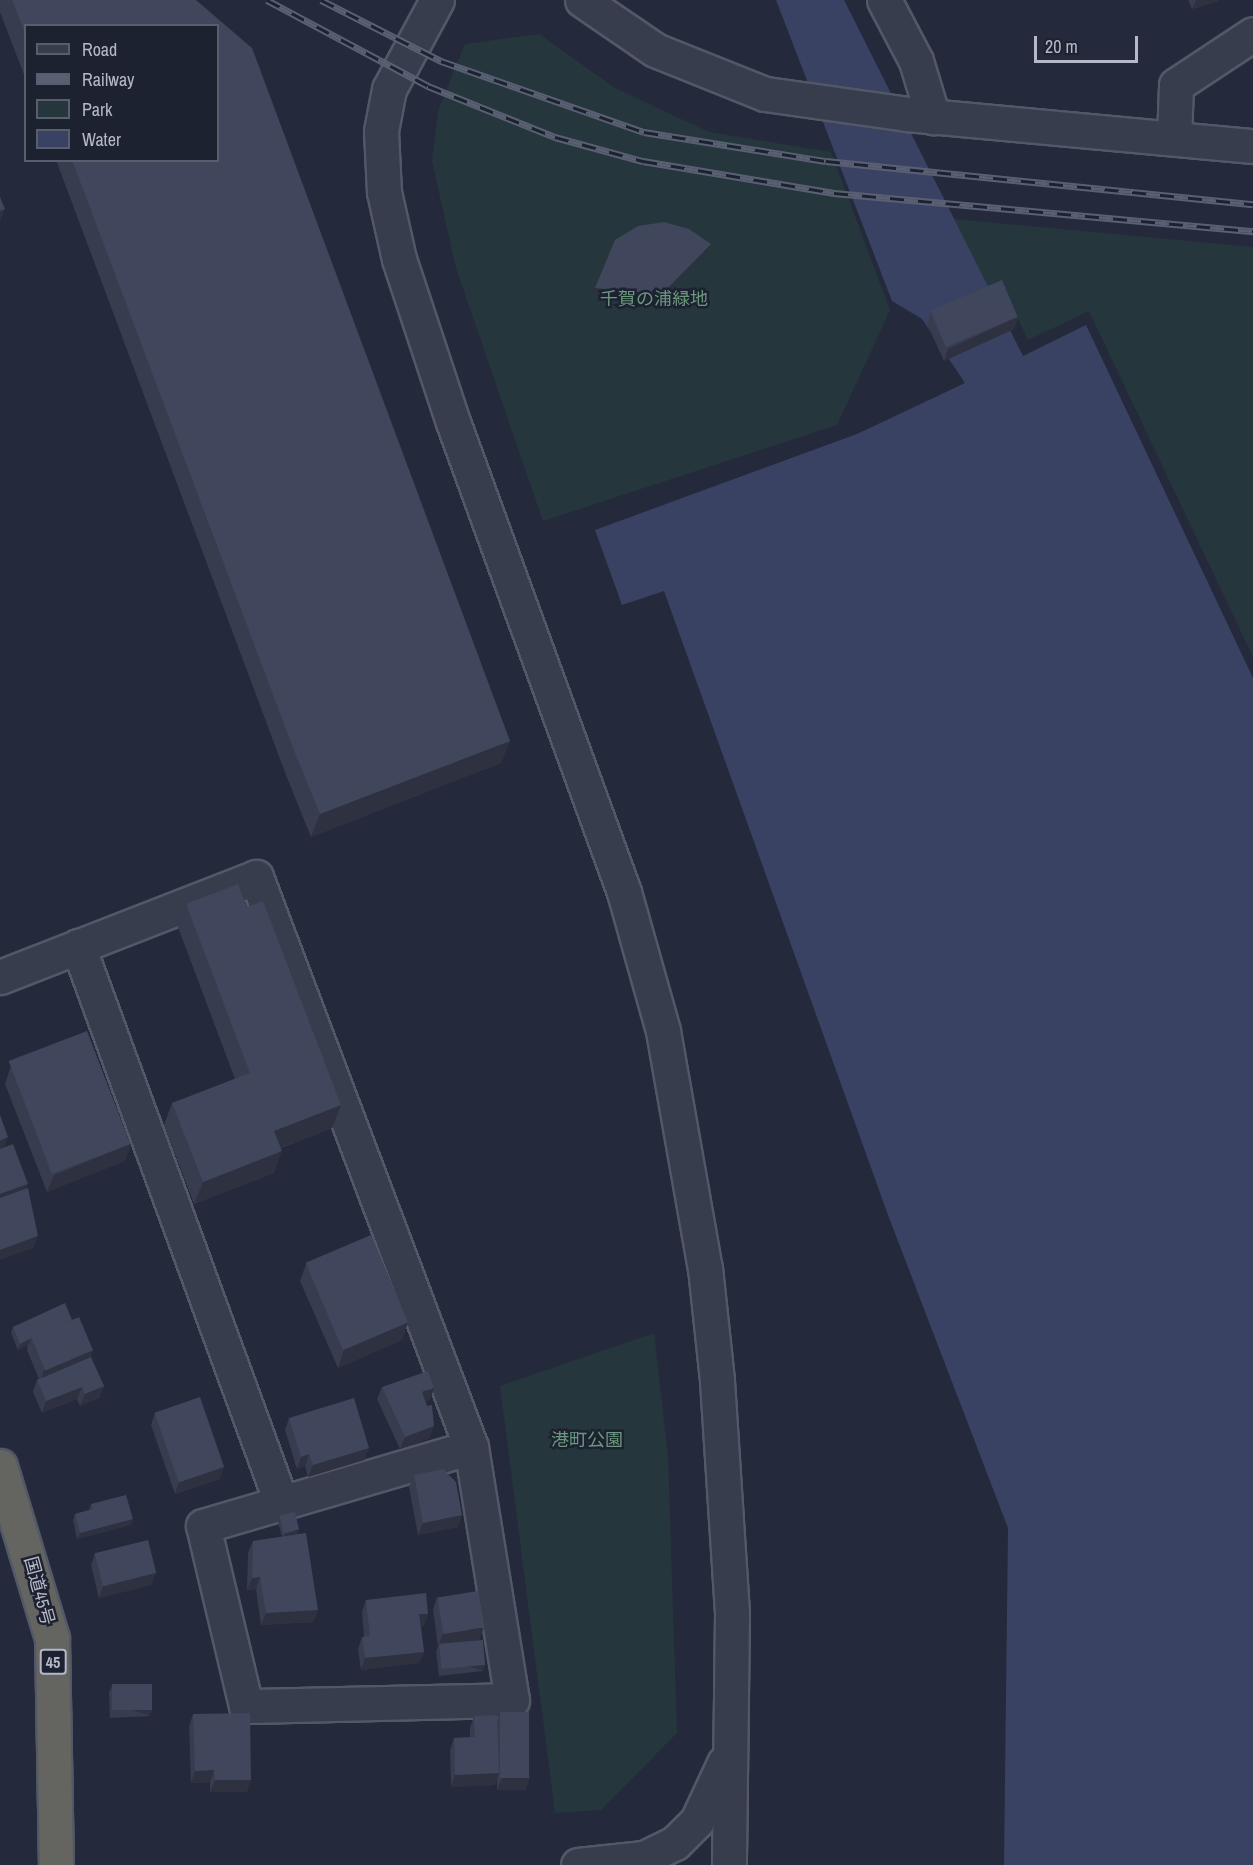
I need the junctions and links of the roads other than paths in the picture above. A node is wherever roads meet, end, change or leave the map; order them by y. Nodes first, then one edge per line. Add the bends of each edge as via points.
1 (437, 0) edge
2 (582, 0) edge
3 (884, 0) edge
4 (1253, 34) edge
5 (920, 116) junction
6 (1174, 138) junction
7 (1253, 146) edge
8 (78, 946) junction
9 (0, 977) edge
10 (471, 1447) junction
11 (0, 1466) edge
12 (281, 1502) junction
13 (8, 1510) edge
14 (730, 1745) junction
15 (656, 1862) edge
16 (56, 1865) edge
17 (578, 1865) edge
18 (729, 1865) edge

1 - 14 street via 389,90 381,131 384,192 399,259 453,422 624,892 663,1031 705,1268 717,1381 732,1614
2 - 5 street via 655,50 725,80 812,103
3 - 5 street via 916,61
4 - 6 street via 1176,85
5 - 6 street
6 - 7 street
8 - 9 street
8 - 10 street via 256,877
8 - 12 street
10 - 12 street
10 - 12 street via 512,1700 246,1706 202,1526
11 - 13 highway, 国道45号 / 45
13 - 16 highway, 国道45号 / 45 via 52,1638
14 - 15 street via 697,1821
14 - 18 street
15 - 17 street

